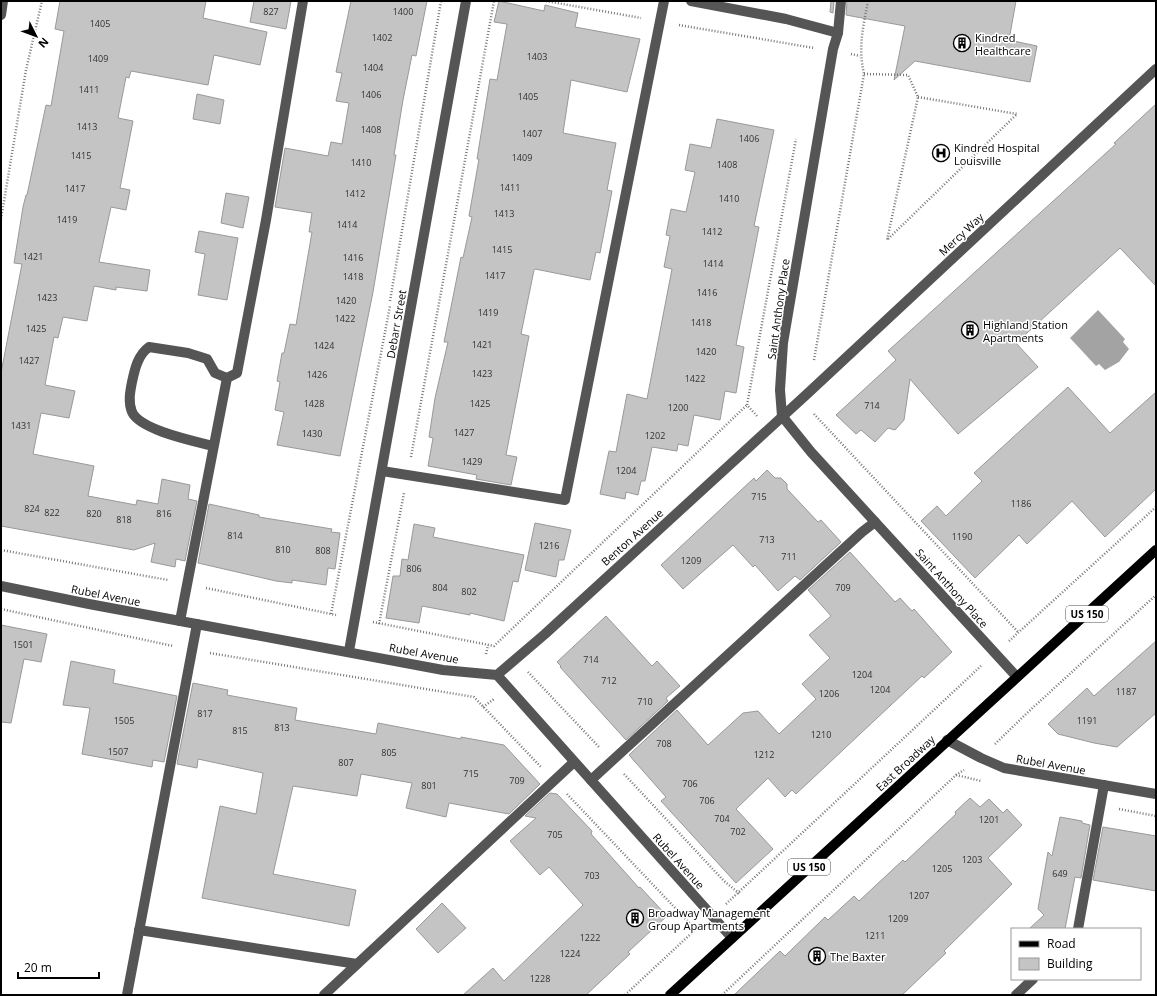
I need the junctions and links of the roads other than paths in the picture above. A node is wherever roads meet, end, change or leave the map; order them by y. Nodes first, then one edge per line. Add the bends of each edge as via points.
1 (4, 1) edge
2 (303, 1) edge
3 (466, 1) edge
4 (664, 1) edge
5 (694, 1) edge
6 (841, 1) edge
7 (1, 15) edge
8 (838, 33) junction
9 (1156, 69) edge
10 (227, 378) junction
11 (782, 416) junction
12 (213, 446) junction
13 (382, 471) junction
14 (875, 522) junction
15 (1156, 550) edge
16 (1, 586) edge
17 (180, 621) junction
18 (197, 624) junction
19 (349, 651) junction
20 (496, 675) junction
21 (1017, 678) junction
22 (947, 740) junction
23 (574, 762) junction
24 (591, 780) junction
25 (1104, 785) junction
26 (1156, 794) edge
27 (1078, 928) edge
28 (139, 930) junction
29 (732, 938) junction
30 (357, 964) junction
31 (1032, 980) edge
32 (127, 995) edge
33 (324, 995) edge
34 (670, 995) edge
35 (1016, 995) edge

1 - 7 street
2 - 10 street via 237,373
3 - 13 street, Debarr Street
4 - 13 street via 565,500
5 - 8 street via 786,19
6 - 8 street, Saint Anthony Place
8 - 11 street, Saint Anthony Place via 832,49 783,344 780,390
9 - 11 street, Mercy Way
10 - 12 street
10 - 12 street via 215,373 207,359 188,353 149,347 140,353 129,397 132,413 155,430
11 - 14 street, Saint Anthony Place via 810,452
11 - 20 street, Benton Avenue via 545,634
12 - 17 street
13 - 19 street, Debarr Street
14 - 21 street, Saint Anthony Place
14 - 24 street
15 - 21 main road, East Broadway / US 150
16 - 17 street, Rubel Avenue
17 - 18 street, Rubel Avenue
18 - 19 street, Rubel Avenue
18 - 28 street
19 - 20 street, Rubel Avenue via 443,670
20 - 23 street, Rubel Avenue
21 - 22 main road, East Broadway / US 150
22 - 25 street, Rubel Avenue via 1004,768
22 - 29 main road, East Broadway / US 150
23 - 24 street, Rubel Avenue
23 - 30 street
24 - 29 street, Rubel Avenue
25 - 26 street, Rubel Avenue
25 - 27 street
28 - 30 street
28 - 32 street
29 - 34 main road, East Broadway / US 150
30 - 33 street
31 - 35 street

